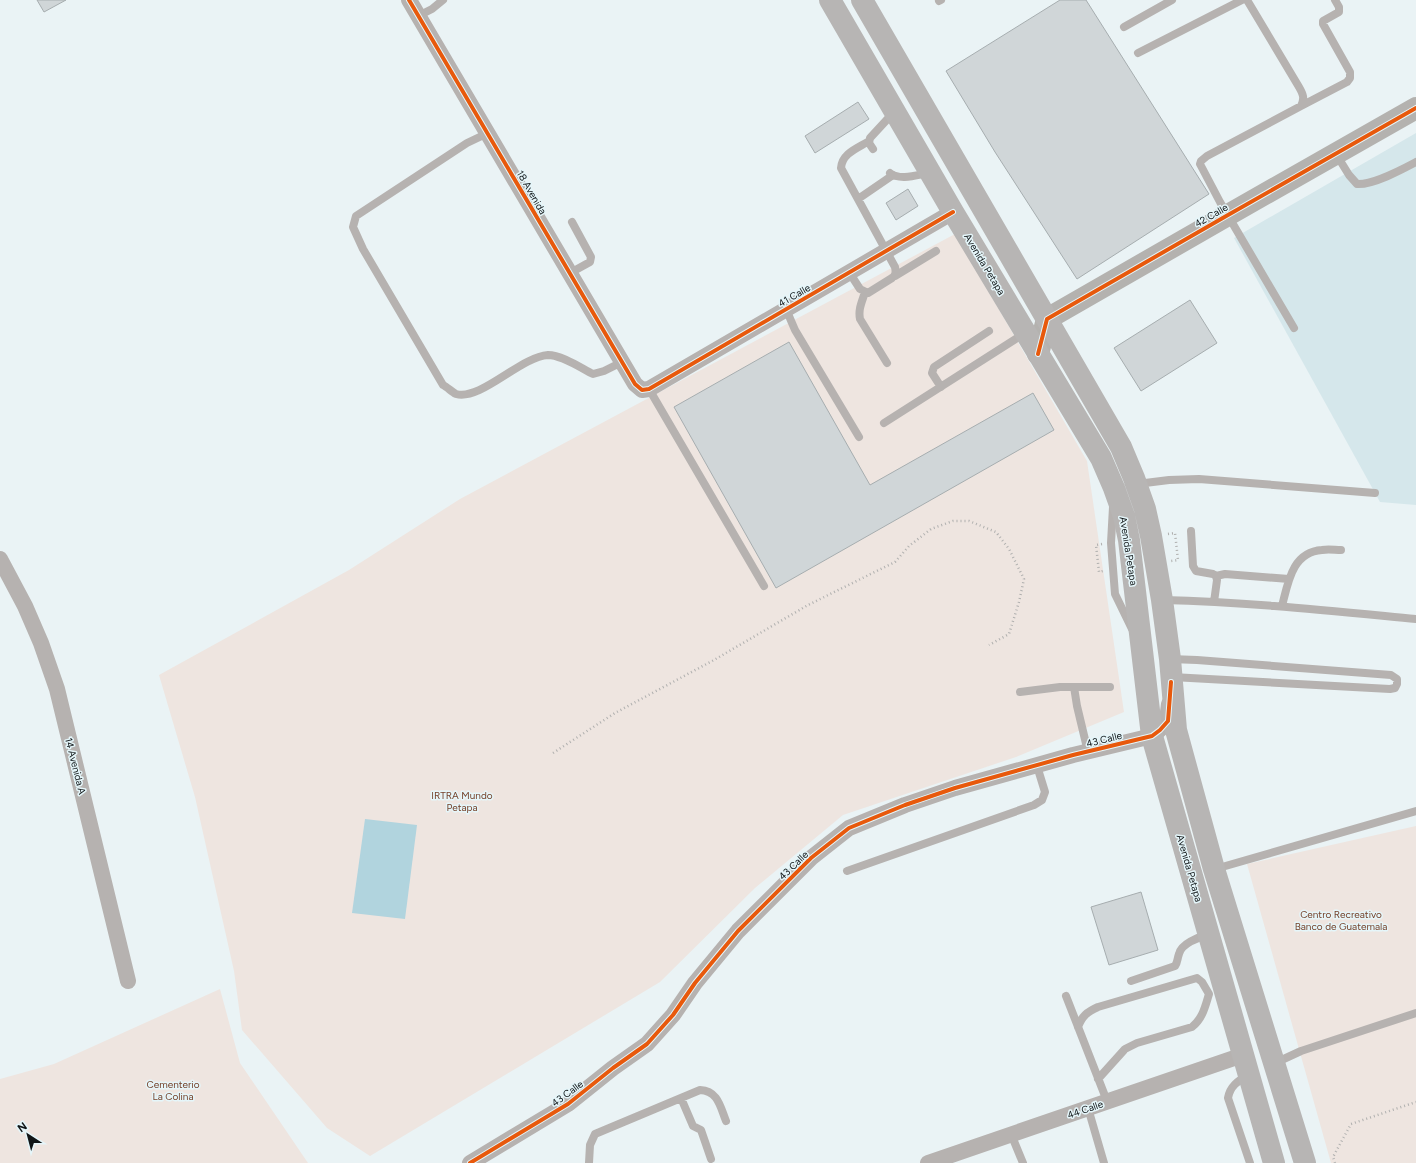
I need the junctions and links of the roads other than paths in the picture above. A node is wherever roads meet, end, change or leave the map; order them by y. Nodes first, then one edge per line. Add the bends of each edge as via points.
1 (409, 0) edge
2 (443, 0) edge
3 (830, 0) edge
4 (1172, 0) edge
5 (1242, 0) edge
6 (1247, 0) edge
7 (1335, 0) edge
8 (866, 3) edge
9 (418, 16) junction
10 (1124, 27) dead end
11 (1138, 53) dead end
12 (1301, 106) junction
13 (1416, 108) edge
14 (894, 111) junction
15 (488, 133) junction
16 (869, 141) junction
17 (873, 149) dead end
18 (1336, 154) junction
19 (1416, 162) edge
20 (930, 173) junction
21 (858, 200) junction
22 (953, 212) junction
23 (1228, 215) junction
24 (572, 222) dead end
25 (885, 251) junction
26 (936, 251) dead end
27 (849, 272) junction
28 (570, 273) junction
29 (895, 276) junction
30 (865, 292) junction
31 (786, 309) junction
32 (1046, 319) junction
33 (1294, 328) dead end
34 (989, 331) dead end
35 (1026, 332) junction
36 (1038, 354) junction
37 (622, 362) junction
38 (887, 363) dead end
39 (941, 387) junction
40 (646, 389) junction
41 (884, 423) dead end
42 (859, 437) dead end
43 (1136, 484) junction
44 (1375, 493) dead end
45 (1191, 531) dead end
46 (1341, 550) dead end
47 (0, 559) edge
48 (1216, 576) junction
49 (1289, 578) junction
50 (764, 586) dead end
51 (1162, 600) junction
52 (1214, 602) junction
53 (1282, 606) junction
54 (1416, 619) edge
55 (1170, 673) junction
56 (1074, 687) junction
57 (1110, 687) dead end
58 (1020, 692) dead end
59 (1152, 736) junction
60 (1088, 752) junction
61 (1038, 766) junction
62 (1416, 811) edge
63 (1214, 869) junction
64 (847, 871) dead end
65 (1209, 935) junction
66 (128, 981) dead end
67 (1131, 981) dead end
68 (1066, 996) dead end
69 (1416, 1013) edge
70 (1078, 1027) junction
71 (1274, 1063) junction
72 (1246, 1066) junction
73 (1098, 1079) junction
74 (681, 1098) junction
75 (1106, 1102) junction
76 (1088, 1108) junction
77 (726, 1121) dead end
78 (1011, 1134) junction
79 (711, 1158) dead end
80 (470, 1163) edge
81 (590, 1163) edge
82 (928, 1163) edge
83 (1023, 1163) edge
84 (1104, 1163) edge
85 (1250, 1163) edge
86 (1274, 1163) edge
87 (1304, 1163) edge

1 - 9 street, 18 Avenida
2 - 9 lane
3 - 14 main road, Avenida Petapa
4 - 10 lane
5 - 11 lane
6 - 12 lane via 1303,95 1304,101
7 - 12 lane via 1339,12 1323,21 1323,24 1350,72 1350,78
8 - 32 main road
9 - 15 street, 18 Avenida
12 - 23 lane via 1201,161 1202,168
13 - 18 street, 42 Calle
14 - 16 lane
14 - 20 main road, Avenida Petapa
15 - 28 street, 18 Avenida
15 - 37 lane via 467,142 356,216 353,227 363,249 443,385 456,394 468,394 479,390 526,362 548,355 564,359 593,374
16 - 17 lane
16 - 21 lane via 844,156 841,162 841,168
18 - 19 lane via 1357,184 1364,184 1399,171
18 - 23 street, 42 Calle
20 - 21 lane via 899,177 891,174
20 - 22 main road, Avenida Petapa
21 - 25 lane
22 - 25 street, 41 Calle
22 - 35 main road, Avenida Petapa
23 - 32 street, 42 Calle
23 - 33 lane
24 - 28 lane via 591,257 590,262
25 - 27 street, 41 Calle
25 - 29 lane via 895,267
26 - 29 lane
27 - 30 lane via 860,289
27 - 31 street, 41 Calle
28 - 37 street, 18 Avenida
29 - 30 lane via 872,291
30 - 38 lane via 859,308 860,319
31 - 40 street, 41 Calle
31 - 42 lane via 795,330
32 - 36 street
32 - 43 main road via 1122,447
34 - 39 lane via 934,367 932,373
35 - 36 main road, Avenida Petapa
35 - 39 lane
36 - 59 main road, Avenida Petapa via 1101,458 1124,516
37 - 40 street, 18 Avenida via 635,384
39 - 41 lane
40 - 50 lane
43 - 44 lane via 1199,479
43 - 51 main road via 1146,516
45 - 48 lane via 1194,569
46 - 49 lane via 1320,550 1303,556
47 - 66 street, 14 Avenida A via 25,606 57,689
48 - 49 lane via 1225,574
48 - 52 lane
49 - 53 lane
51 - 52 lane
51 - 55 main road
52 - 53 lane
53 - 54 lane
55 - 55 lane via 1390,689 1395,688 1397,684 1397,679 1391,675 1197,660
55 - 59 street, 43 Calle via 1168,721
55 - 63 main road via 1176,730
56 - 57 lane
56 - 58 lane
56 - 60 lane via 1076,706
59 - 60 street, 43 Calle
59 - 65 main road, Avenida Petapa
60 - 61 street, 43 Calle
61 - 64 lane via 1045,792 1042,800 1034,805
61 - 80 street, 43 Calle via 955,788 849,828 811,858 738,931 673,1015 647,1044 568,1104
62 - 63 lane
63 - 71 main road
65 - 67 lane via 1199,937 1182,947 1175,966
65 - 72 main road, Avenida Petapa
68 - 70 lane
69 - 71 lane via 1301,1051
70 - 73 lane
70 - 73 lane via 1082,1018 1098,1007 1197,978 1209,994 1203,1016 1192,1027 1137,1042 1125,1049
71 - 72 main road
71 - 87 main road
72 - 75 street, 44 Calle
72 - 85 lane via 1229,1091 1228,1098
72 - 86 main road, Avenida Petapa
73 - 75 lane
74 - 77 lane via 700,1090 708,1090 717,1099
74 - 79 lane via 693,1126 701,1130
74 - 81 lane via 595,1134 590,1145
75 - 76 street, 44 Calle
76 - 78 street, 44 Calle
76 - 84 lane
78 - 82 street, 44 Calle
78 - 83 lane

